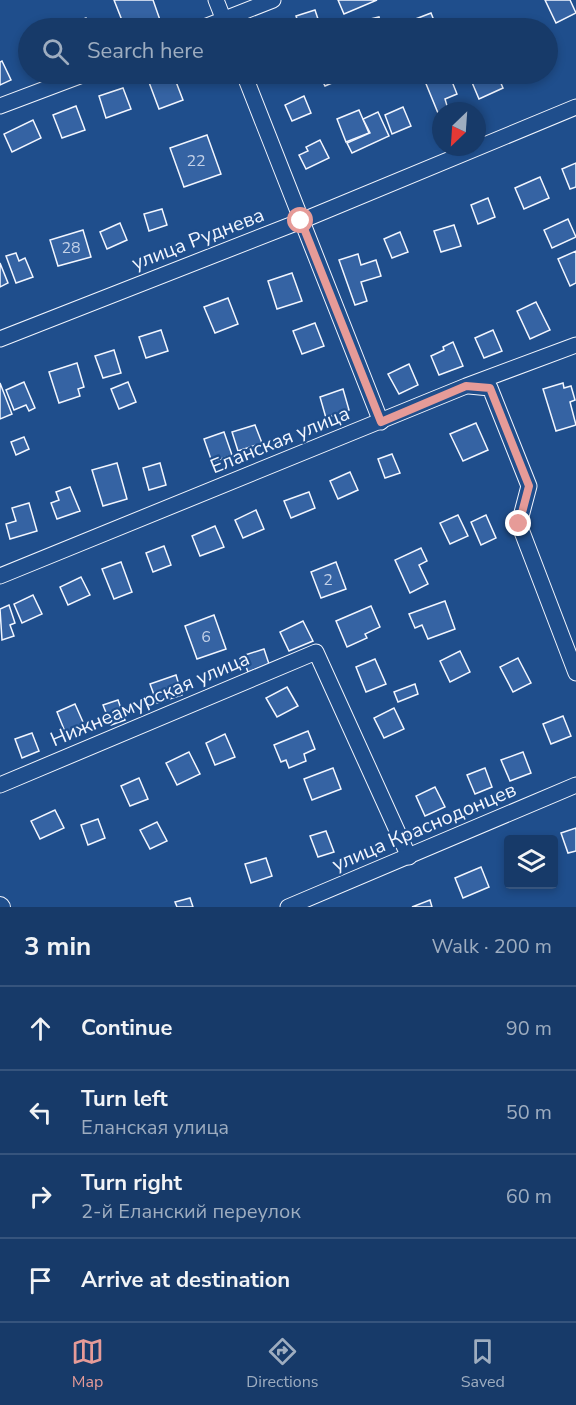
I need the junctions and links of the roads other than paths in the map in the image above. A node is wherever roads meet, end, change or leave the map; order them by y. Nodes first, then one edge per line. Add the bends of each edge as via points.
1 (216, 0) edge
2 (273, 0) edge
3 (223, 18) edge
4 (237, 18) edge
5 (58, 84) edge
6 (248, 84) edge
7 (0, 106) edge
8 (576, 107) edge
9 (301, 221) junction
10 (0, 339) edge
11 (576, 345) edge
12 (466, 386) junction
13 (381, 422) junction
14 (0, 576) edge
15 (576, 673) edge
16 (0, 785) edge
17 (576, 785) edge
18 (409, 857) junction
19 (288, 907) edge

1 - 3 street
2 - 4 street
5 - 7 street
6 - 9 street
8 - 9 street, улица Руднева
9 - 10 street, улица Руднева
9 - 13 street
11 - 12 street, Еланская улица
12 - 13 street, Еланская улица
12 - 15 street via 490,388 529,486 519,524
13 - 14 street, Еланская улица
16 - 18 street, Нижнеамурская улица via 316,652
17 - 18 street, улица Краснодонцев
18 - 19 street, улица Краснодонцев

